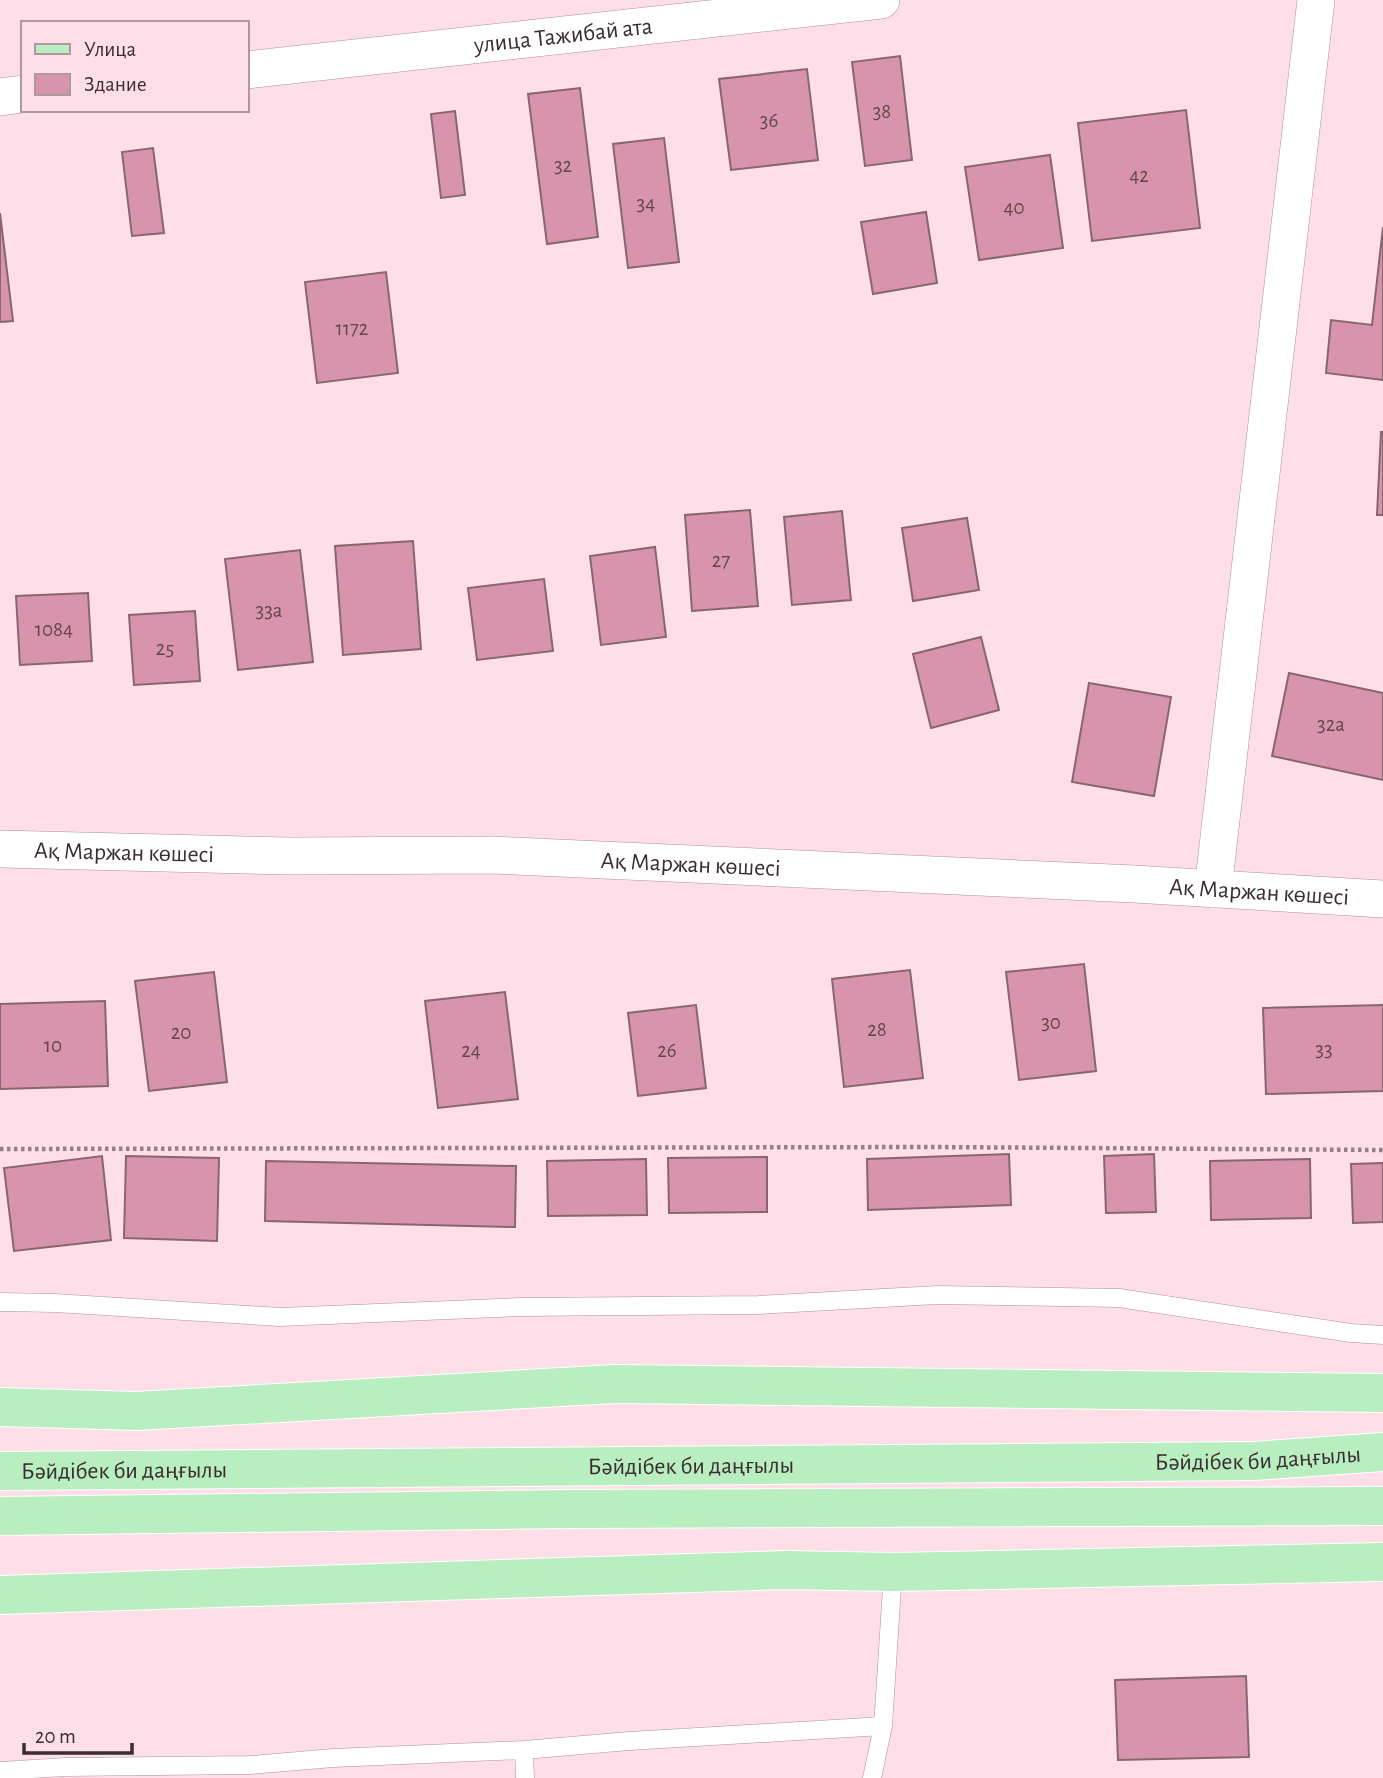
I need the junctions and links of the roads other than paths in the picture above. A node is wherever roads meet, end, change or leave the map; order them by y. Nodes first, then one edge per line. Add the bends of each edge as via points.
1 (881, 0) edge
2 (1316, 0) edge
3 (248, 70) edge
4 (21, 94) edge
5 (0, 97) edge
6 (0, 849) edge
7 (1213, 889) junction
8 (1383, 899) edge
9 (0, 1302) edge
10 (1383, 1335) edge
11 (1383, 1393) edge
12 (0, 1407) edge
13 (1383, 1452) edge
14 (0, 1471) edge
15 (1383, 1506) edge
16 (0, 1516) edge
17 (1383, 1562) edge
18 (893, 1572) junction
19 (0, 1595) edge
20 (883, 1726) junction
21 (524, 1750) junction
22 (0, 1772) edge
23 (250, 1772) edge
24 (525, 1778) edge
25 (872, 1778) edge

1 - 3 street, улица Тажибай ата
2 - 7 street
4 - 5 street
6 - 7 street, Ақ Маржан көшесі via 492,855
7 - 8 street, Ақ Маржан көшесі
9 - 10 lane via 279,1317 521,1307 759,1305 937,1295 1119,1298
11 - 12 main road via 615,1384 136,1411
13 - 14 main road, Бәйдібек би даңғылы via 1254,1461
15 - 16 main road, Бәйдібек би даңғылы
17 - 18 main road
18 - 19 main road via 712,1571
18 - 20 lane
20 - 21 lane
20 - 25 lane
21 - 23 lane via 333,1758
21 - 24 lane
22 - 23 lane via 65,1767

